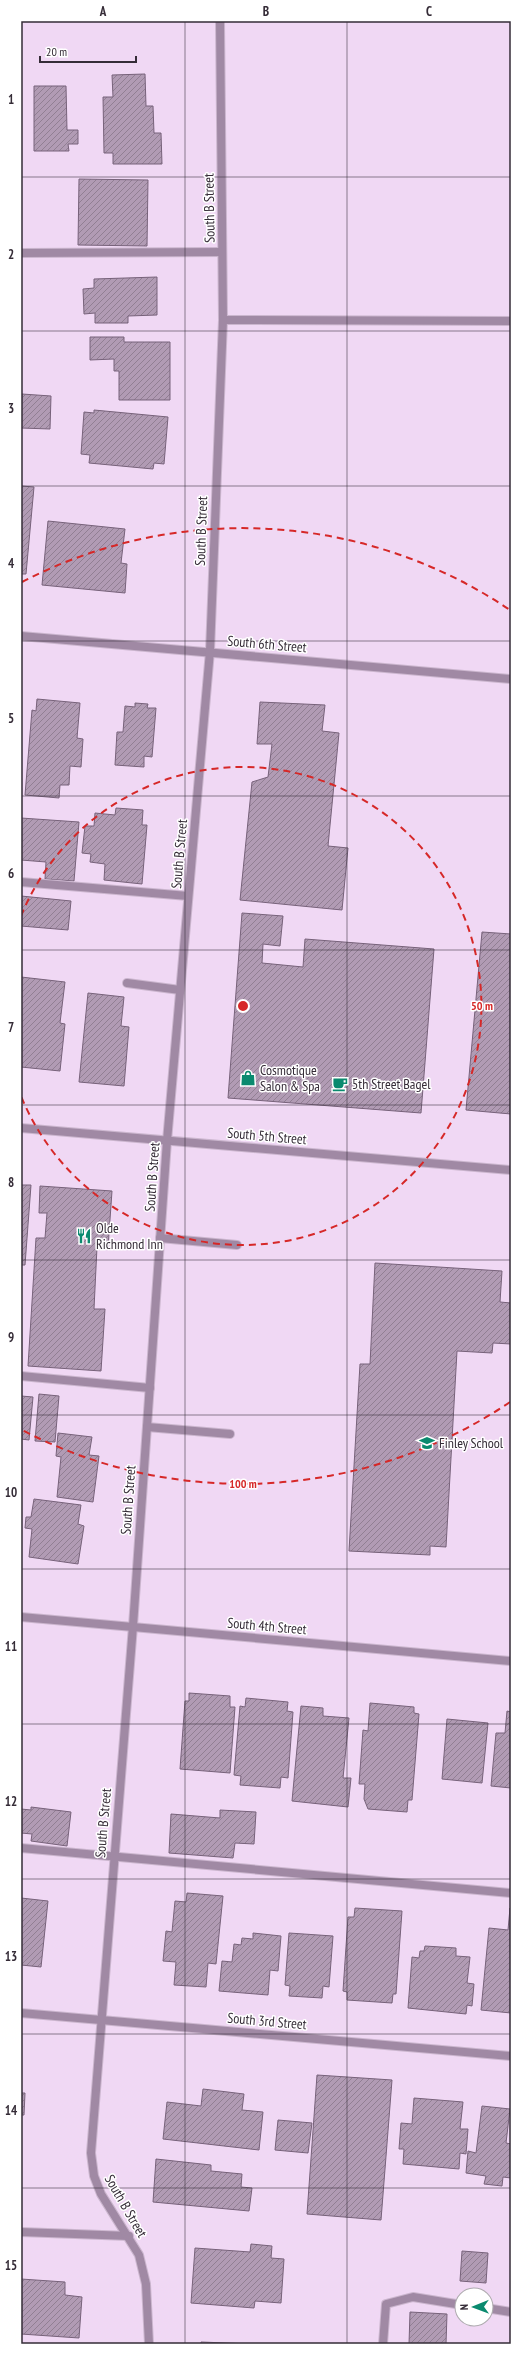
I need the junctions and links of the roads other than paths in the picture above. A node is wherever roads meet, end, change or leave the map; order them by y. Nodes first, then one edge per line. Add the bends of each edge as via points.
1 (220, 21) edge
2 (222, 252) junction
3 (21, 253) edge
4 (223, 320) junction
5 (511, 322) edge
6 (21, 636) edge
7 (210, 651) junction
8 (511, 678) edge
9 (21, 882) edge
10 (188, 896) junction
11 (127, 983) dead end
12 (180, 990) junction
13 (21, 1128) edge
14 (167, 1141) junction
15 (511, 1170) edge
16 (160, 1238) junction
17 (237, 1245) dead end
18 (21, 1376) edge
19 (150, 1388) junction
20 (147, 1426) junction
21 (230, 1434) dead end
22 (21, 1618) edge
23 (133, 1626) junction
24 (511, 1661) edge
25 (21, 1848) edge
26 (114, 1856) junction
27 (511, 1893) edge
28 (21, 2012) edge
29 (100, 2019) junction
30 (511, 2056) edge
31 (21, 2232) edge
32 (129, 2236) junction
33 (454, 2304) edge
34 (494, 2309) edge
35 (511, 2312) edge
36 (149, 2344) edge
37 (383, 2344) edge

1 - 2 street, South B Street
2 - 3 street
2 - 4 street, South B Street
4 - 5 street
4 - 7 street, South B Street
6 - 7 street, South 6th Street
7 - 8 street, South 6th Street
7 - 10 street, South B Street
9 - 10 street
10 - 12 street, South B Street
11 - 12 street
12 - 14 street, South B Street
13 - 14 street, South 5th Street
14 - 15 street, South 5th Street
14 - 16 street, South B Street
16 - 17 street
16 - 19 street, South B Street
18 - 19 street
19 - 20 street, South B Street
20 - 21 street
20 - 23 street, South B Street
22 - 23 street, South 4th Street
23 - 24 street, South 4th Street
23 - 26 street, South B Street
25 - 26 street
26 - 27 street
26 - 29 street, South B Street
28 - 29 street, South 3rd Street
29 - 30 street, South 3rd Street
29 - 32 street, South B Street via 91,2153 93,2168 101,2194
31 - 32 street
32 - 36 street, South B Street via 139,2255 146,2284
33 - 37 street via 413,2297 386,2304
34 - 35 street

